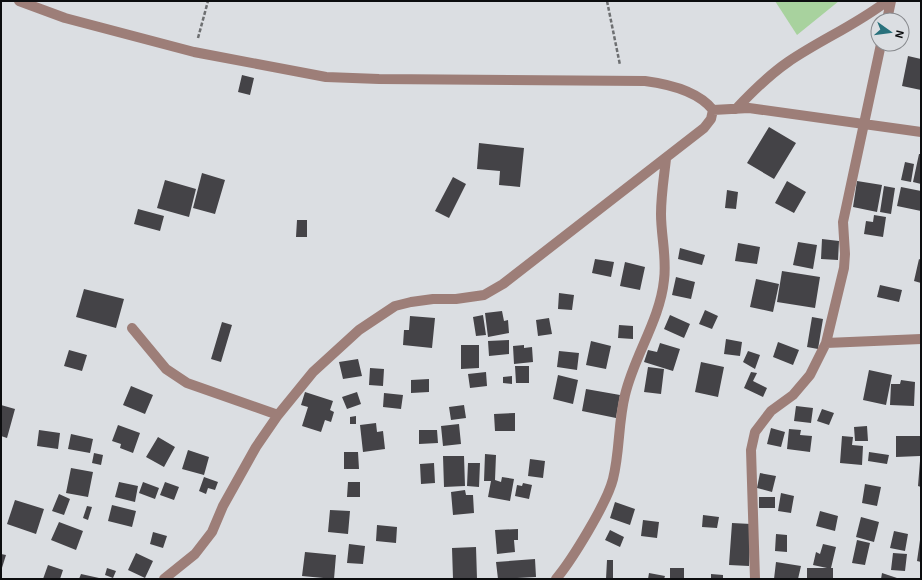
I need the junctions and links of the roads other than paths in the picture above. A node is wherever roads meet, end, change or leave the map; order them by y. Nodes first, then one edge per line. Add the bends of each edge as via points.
1 (19, 1) edge
2 (887, 1) edge
3 (891, 1) edge
4 (889, 12) edge
5 (879, 52) edge
6 (736, 109) junction
7 (713, 110) junction
8 (863, 125) junction
9 (921, 132) edge
10 (666, 159) junction
11 (132, 328) dead end
12 (921, 339) edge
13 (826, 343) junction
14 (278, 415) junction
15 (164, 579) edge
16 (556, 579) edge
17 (755, 579) edge

1 - 7 street via 65,18 194,52 326,77 379,80 629,80 663,83 701,98
2 - 6 street via 866,17 789,61 762,82
3 - 4 street
5 - 8 street
6 - 7 street
6 - 8 street via 749,108 813,116
7 - 10 street via 711,119 704,128
8 - 9 street
8 - 13 street via 843,222 844,268
10 - 14 street via 503,284 484,295 433,299 395,306 360,330 313,372
10 - 16 street via 661,214 665,262 660,300 625,395 613,481 600,508
11 - 14 street via 166,369 187,383
12 - 13 street
13 - 17 street via 810,375 793,395 771,411 755,432 751,450
14 - 15 street via 256,447 223,506 212,532 196,554

